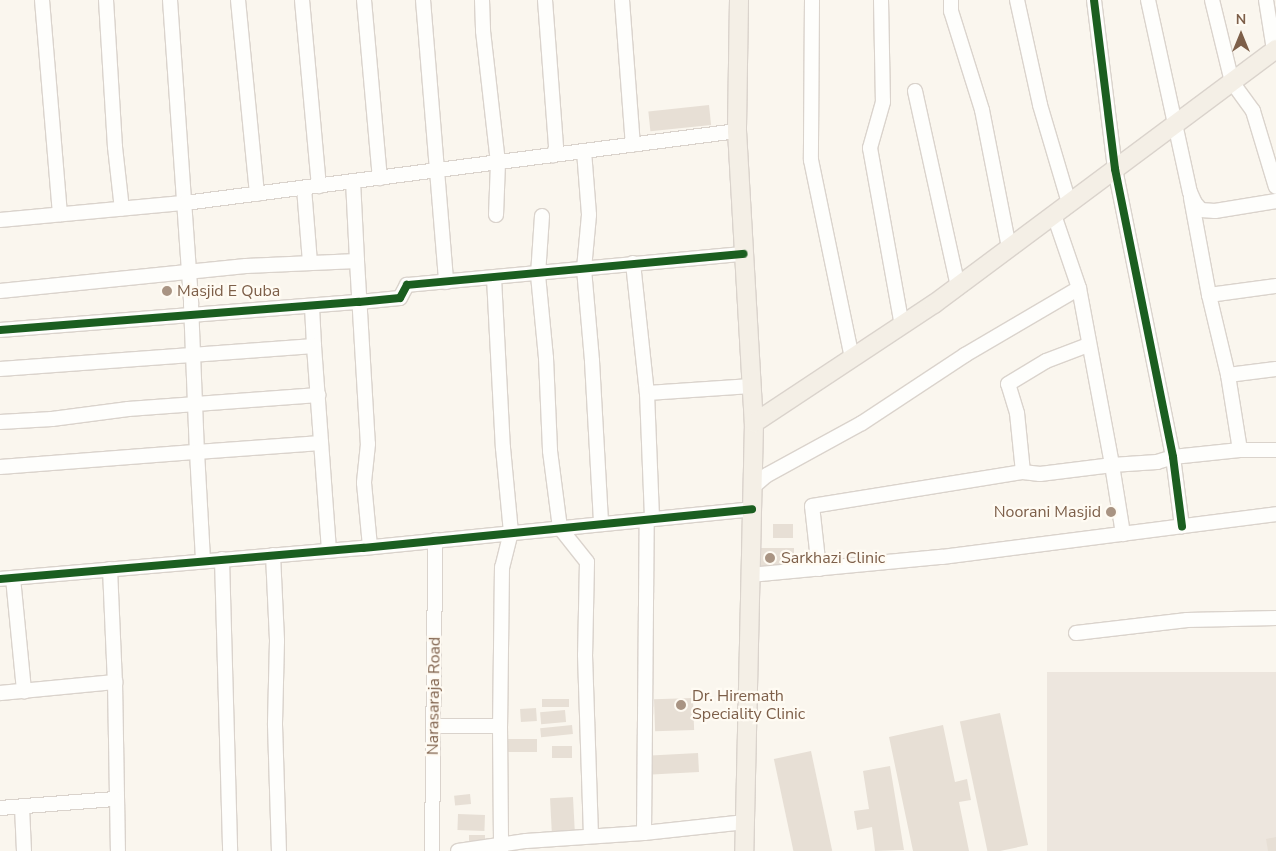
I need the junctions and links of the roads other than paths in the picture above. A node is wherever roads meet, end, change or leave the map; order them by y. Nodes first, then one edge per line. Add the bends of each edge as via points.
1 (42, 0) edge
2 (106, 0) edge
3 (170, 0) edge
4 (238, 0) edge
5 (302, 0) edge
6 (364, 0) edge
7 (423, 0) edge
8 (482, 0) edge
9 (545, 0) edge
10 (622, 0) edge
11 (739, 0) edge
12 (812, 0) edge
13 (881, 0) edge
14 (951, 0) edge
15 (1017, 0) edge
16 (1094, 0) edge
17 (1148, 0) edge
18 (1212, 0) edge
19 (1266, 0) edge
20 (1275, 49) edge
21 (1232, 82) junction
22 (916, 91) dead end
23 (1175, 124) junction
24 (737, 131) junction
25 (633, 145) junction
26 (584, 151) junction
27 (553, 155) junction
28 (498, 162) junction
29 (1115, 169) junction
30 (438, 170) junction
31 (380, 178) junction
32 (354, 182) junction
33 (319, 186) junction
34 (1276, 187) edge
35 (304, 188) junction
36 (1190, 192) junction
37 (257, 194) junction
38 (1276, 201) edge
39 (185, 203) junction
40 (1069, 203) junction
41 (122, 209) junction
42 (60, 214) junction
43 (496, 214) dead end
44 (1054, 214) junction
45 (542, 216) dead end
46 (0, 220) edge
47 (1010, 248) junction
48 (744, 254) junction
49 (357, 261) junction
50 (310, 262) junction
51 (633, 263) junction
52 (584, 269) junction
53 (189, 272) junction
54 (538, 275) junction
55 (494, 278) junction
56 (446, 282) junction
57 (958, 286) junction
58 (1276, 286) edge
59 (1079, 288) junction
60 (0, 291) edge
61 (1209, 296) junction
62 (359, 302) junction
63 (312, 307) junction
64 (192, 317) junction
65 (902, 325) junction
66 (0, 330) edge
67 (1088, 345) junction
68 (314, 346) junction
69 (193, 354) junction
70 (852, 358) junction
71 (0, 369) edge
72 (1276, 369) edge
73 (1228, 375) junction
74 (752, 386) junction
75 (647, 393) junction
76 (318, 395) junction
77 (195, 405) junction
78 (0, 422) edge
79 (754, 423) junction
80 (321, 443) junction
81 (1240, 450) junction
82 (1276, 450) edge
83 (197, 452) junction
84 (1173, 457) junction
85 (1112, 465) junction
86 (0, 467) edge
87 (1023, 472) junction
88 (752, 486) junction
89 (752, 509) junction
90 (1276, 514) edge
91 (650, 519) junction
92 (602, 524) junction
93 (1182, 526) junction
94 (560, 528) junction
95 (511, 532) junction
96 (1123, 534) junction
97 (435, 540) junction
98 (370, 547) junction
99 (329, 550) junction
100 (273, 555) junction
101 (222, 559) junction
102 (203, 560) junction
103 (110, 569) junction
104 (819, 569) junction
105 (750, 576) junction
106 (7, 578) edge
107 (1276, 618) edge
108 (1076, 633) dead end
109 (115, 682) junction
110 (24, 691) junction
111 (0, 693) edge
112 (433, 726) junction
113 (500, 726) junction
114 (115, 799) junction
115 (22, 807) junction
116 (0, 808) edge
117 (745, 822) junction
118 (644, 833) junction
119 (591, 836) junction
120 (501, 848) edge
121 (24, 851) edge
122 (118, 851) edge
123 (230, 851) edge
124 (278, 851) edge
125 (432, 851) edge
126 (458, 851) edge
127 (744, 851) edge

1 - 42 street
2 - 41 street
3 - 39 street
4 - 37 street
5 - 33 street
6 - 31 street
7 - 30 street
8 - 28 street via 482,30
9 - 27 street via 556,148
10 - 25 street
11 - 24 main road
12 - 70 street via 811,160
13 - 65 street via 882,102 870,148
14 - 47 street via 951,11 982,110
15 - 40 street via 1040,105
16 - 29 street
17 - 23 street
18 - 21 street
19 - 20 street
20 - 21 main road
21 - 23 main road
21 - 34 street via 1253,111
22 - 57 street
23 - 29 main road
23 - 36 street
24 - 25 street
24 - 48 main road
25 - 26 street
26 - 27 street
26 - 52 street via 589,214
27 - 28 street
28 - 30 street
28 - 43 street
29 - 40 main road
29 - 84 street
30 - 31 street
30 - 56 street
31 - 32 street
32 - 33 street
32 - 49 street
33 - 35 street
35 - 37 street
35 - 50 street
36 - 38 street via 1201,210 1215,211
36 - 61 street
37 - 39 street
39 - 41 street
39 - 53 street
40 - 44 main road
41 - 42 street
42 - 46 street
44 - 47 main road
44 - 59 street
45 - 54 street
47 - 57 main road
48 - 51 street
48 - 74 main road
49 - 50 street
49 - 62 street
50 - 53 street
51 - 52 street
51 - 75 street
52 - 54 street
52 - 92 street
53 - 60 street
53 - 64 street
54 - 55 street
54 - 94 street via 550,450
55 - 56 street
55 - 95 street
56 - 62 street via 408,285 400,298
57 - 65 main road
58 - 61 street
59 - 67 street
59 - 88 street via 965,355 862,423 766,475
61 - 73 street
62 - 63 street
62 - 98 street via 368,444 364,483
63 - 64 street
63 - 68 street
64 - 66 street
64 - 69 street
65 - 70 main road
67 - 85 street
67 - 87 street via 1046,361 1008,384 1017,413
68 - 69 street
68 - 76 street
69 - 71 street
69 - 77 street
70 - 79 main road
72 - 73 street
73 - 81 street
74 - 75 street
74 - 79 main road
75 - 91 street
76 - 77 street
76 - 80 street
77 - 78 street
77 - 83 street
79 - 88 main road
80 - 83 street
80 - 99 street
81 - 82 street
81 - 84 street
83 - 86 street
83 - 102 street
84 - 85 street via 1156,462
84 - 93 street
85 - 87 street via 1040,474
85 - 96 street
87 - 104 street via 812,506
88 - 89 main road
89 - 91 street
89 - 105 main road
90 - 93 street
91 - 92 street
91 - 118 street
92 - 94 street
93 - 96 street
94 - 95 street
94 - 119 street via 588,562 585,655
95 - 97 street
95 - 113 street via 502,567
96 - 104 street
97 - 98 street
97 - 112 street, Narasaraja Road
98 - 99 street
99 - 100 street
100 - 101 street
100 - 124 street via 277,641
101 - 102 street
101 - 123 street
102 - 103 street
103 - 106 street
103 - 109 street
104 - 105 street
105 - 117 main road
106 - 110 street
107 - 108 street via 1187,620
109 - 110 street
109 - 114 street
110 - 111 street
112 - 113 street
112 - 125 street, Narasaraja Road
113 - 120 street
114 - 115 street
114 - 122 street
115 - 116 street
115 - 121 street
117 - 118 street
117 - 127 main road
118 - 119 street
119 - 120 street
120 - 126 street

